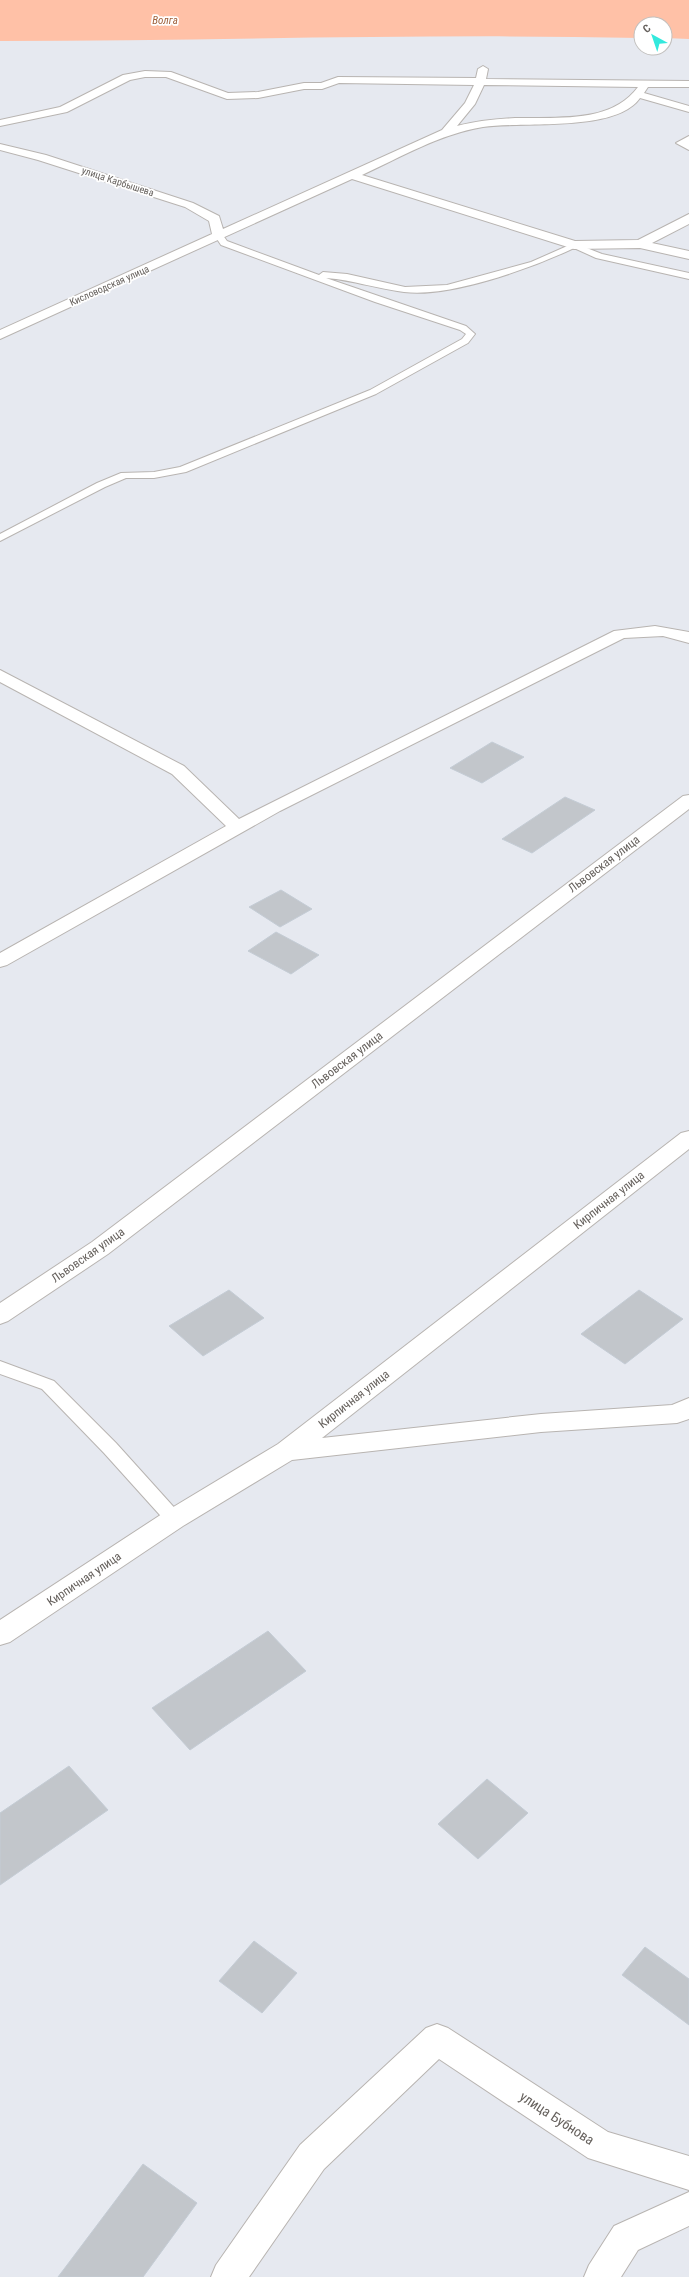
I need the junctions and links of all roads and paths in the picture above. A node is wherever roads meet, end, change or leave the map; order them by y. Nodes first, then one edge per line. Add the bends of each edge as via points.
1 (483, 69) dead end
2 (481, 83) junction
3 (645, 84) junction
4 (689, 84) edge
5 (640, 95) junction
6 (689, 109) edge
7 (0, 123) edge
8 (446, 132) junction
9 (689, 139) edge
10 (0, 147) edge
11 (689, 147) edge
12 (351, 175) junction
13 (689, 218) edge
14 (219, 236) junction
15 (640, 244) junction
16 (574, 245) junction
17 (687, 253) edge
18 (306, 274) junction
19 (689, 276) edge
20 (0, 335) edge
21 (0, 538) edge
22 (689, 638) edge
23 (0, 675) edge
24 (689, 800) edge
25 (238, 828) junction
26 (0, 961) edge
27 (689, 1138) edge
28 (0, 1315) edge
29 (0, 1368) edge
30 (689, 1407) edge
31 (287, 1451) junction
32 (174, 1519) junction
33 (0, 1634) edge
34 (689, 2173) edge
35 (689, 2209) edge
36 (228, 2277) edge
37 (601, 2277) edge

1 - 2 street
2 - 3 street
2 - 7 street via 338,80 322,86 304,86 258,95 228,96 167,74 144,74 127,77 63,110
2 - 8 street via 474,100
3 - 4 street
3 - 5 street
5 - 6 street
5 - 8 street via 622,108 598,116 563,121 495,122
8 - 12 street, Кисловодская улица
9 - 11 street via 682,143
10 - 14 street, улица Карбышева via 42,157 188,205 216,219
12 - 14 street, Кисловодская улица
12 - 16 street
13 - 15 street
14 - 18 lane via 224,243
14 - 20 street, Кисловодская улица
15 - 16 street
15 - 17 street
16 - 18 lane via 534,264 447,288 405,290 348,277
16 - 19 lane via 599,256
18 - 21 lane via 463,328 471,334 465,341 373,392 182,470 154,475 125,475 100,485
22 - 25 street via 677,633 651,629 620,634
23 - 25 street via 178,770
24 - 28 street, Львовская улица via 100,1248
25 - 26 street
27 - 31 street, Кирпичная улица
29 - 32 lane via 48,1385 110,1448
30 - 31 street via 677,1414 541,1423
31 - 32 street, Кирпичная улица
32 - 33 street, Кирпичная улица
34 - 36 street, улица Бубнова via 600,2146 437,2039 312,2157
35 - 37 street via 626,2238

